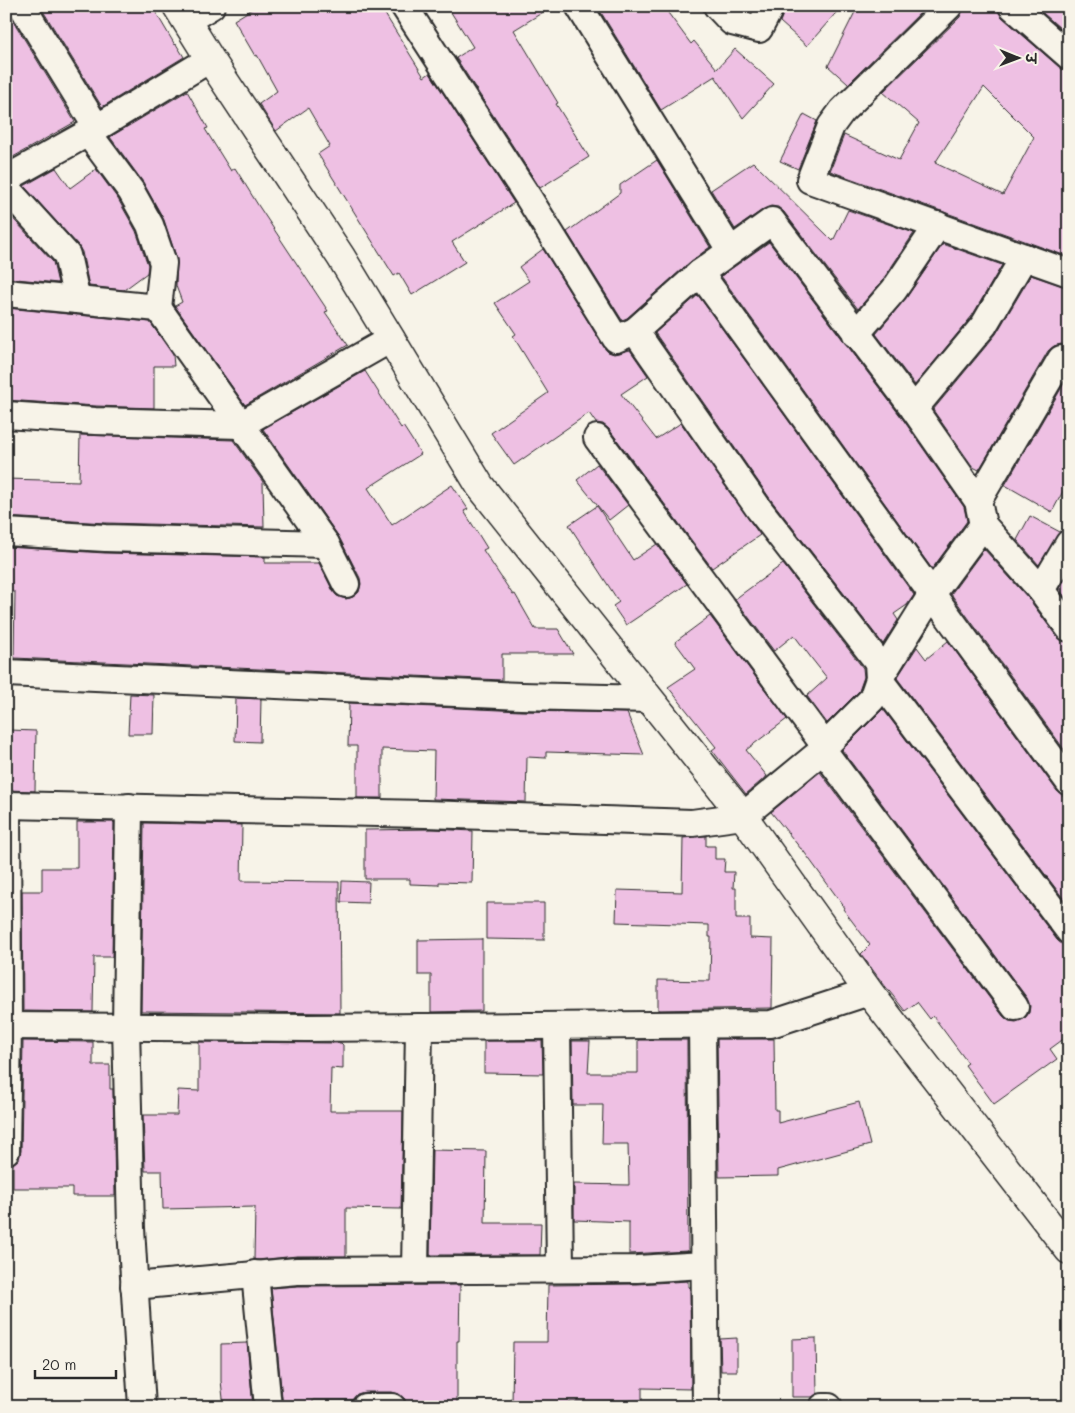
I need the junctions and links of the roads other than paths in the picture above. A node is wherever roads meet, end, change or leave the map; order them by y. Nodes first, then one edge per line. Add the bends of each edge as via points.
1 (22, 6) edge
2 (211, 6) edge
3 (404, 6) edge
4 (579, 6) edge
5 (717, 6) edge
6 (771, 6) edge
7 (949, 6) edge
8 (1012, 6) edge
9 (182, 14) edge
10 (1069, 56) edge
11 (210, 59) junction
12 (92, 131) junction
13 (7, 178) edge
14 (938, 225) junction
15 (730, 250) junction
16 (1024, 257) junction
17 (700, 273) junction
18 (1069, 273) edge
19 (6, 293) edge
20 (77, 300) junction
21 (158, 308) junction
22 (635, 332) junction
23 (856, 334) junction
24 (391, 339) junction
25 (1066, 357) edge
26 (914, 409) junction
27 (6, 414) edge
28 (240, 425) junction
29 (597, 438) dead end
30 (981, 513) junction
31 (6, 532) edge
32 (1069, 543) edge
33 (326, 544) junction
34 (346, 584) dead end
35 (1041, 590) junction
36 (932, 594) junction
37 (1069, 628) edge
38 (6, 674) edge
39 (879, 679) junction
40 (649, 699) junction
41 (824, 748) junction
42 (1069, 782) edge
43 (7, 805) edge
44 (130, 807) junction
45 (743, 816) junction
46 (1069, 932) edge
47 (869, 992) junction
48 (1015, 1007) dead end
49 (702, 1025) junction
50 (7, 1026) edge
51 (557, 1026) junction
52 (126, 1027) junction
53 (419, 1027) junction
54 (6, 1151) edge
55 (1069, 1250) edge
56 (704, 1265) junction
57 (560, 1269) junction
58 (415, 1270) junction
59 (255, 1274) junction
60 (134, 1286) junction
61 (829, 1406) edge
62 (142, 1407) edge
63 (268, 1407) edge
64 (365, 1407) edge
65 (392, 1407) edge
66 (706, 1407) edge
67 (823, 1407) edge

1 - 12 street
2 - 9 street
3 - 22 street via 616,339
4 - 15 street
5 - 6 street via 732,22 759,29
7 - 14 street via 842,111 831,126 810,180
8 - 10 street
9 - 11 street
11 - 12 street
11 - 24 street via 342,257
12 - 13 street
12 - 21 street via 150,225 163,263
13 - 20 street via 66,256
14 - 16 street
14 - 23 street via 894,290
15 - 17 street
15 - 23 street via 772,220
16 - 18 street
16 - 26 street via 984,325
17 - 22 street
17 - 36 street
19 - 20 street
20 - 21 street
21 - 28 street
22 - 39 street via 759,509 878,662
23 - 26 street
24 - 28 street
24 - 40 street via 480,486
25 - 30 street
26 - 30 street
27 - 28 street via 95,421
28 - 33 street
29 - 41 street
30 - 35 street
30 - 36 street
31 - 33 street
32 - 35 street
33 - 34 street
35 - 37 street
36 - 39 street
36 - 42 street
38 - 40 street
39 - 41 street via 872,698
39 - 46 street
40 - 45 street
41 - 45 street
41 - 48 street
43 - 44 street
43 - 50 street
44 - 45 street via 692,823
44 - 52 street
45 - 47 street
47 - 49 street via 771,1024
47 - 55 street
49 - 51 street
49 - 56 street
50 - 52 street
50 - 54 street
51 - 53 street
51 - 57 street
52 - 53 street
52 - 60 street
53 - 58 street
56 - 57 street
56 - 66 street
57 - 58 street
58 - 59 street via 297,1270
59 - 60 street
59 - 63 street
60 - 62 street
61 - 67 street
64 - 65 street

